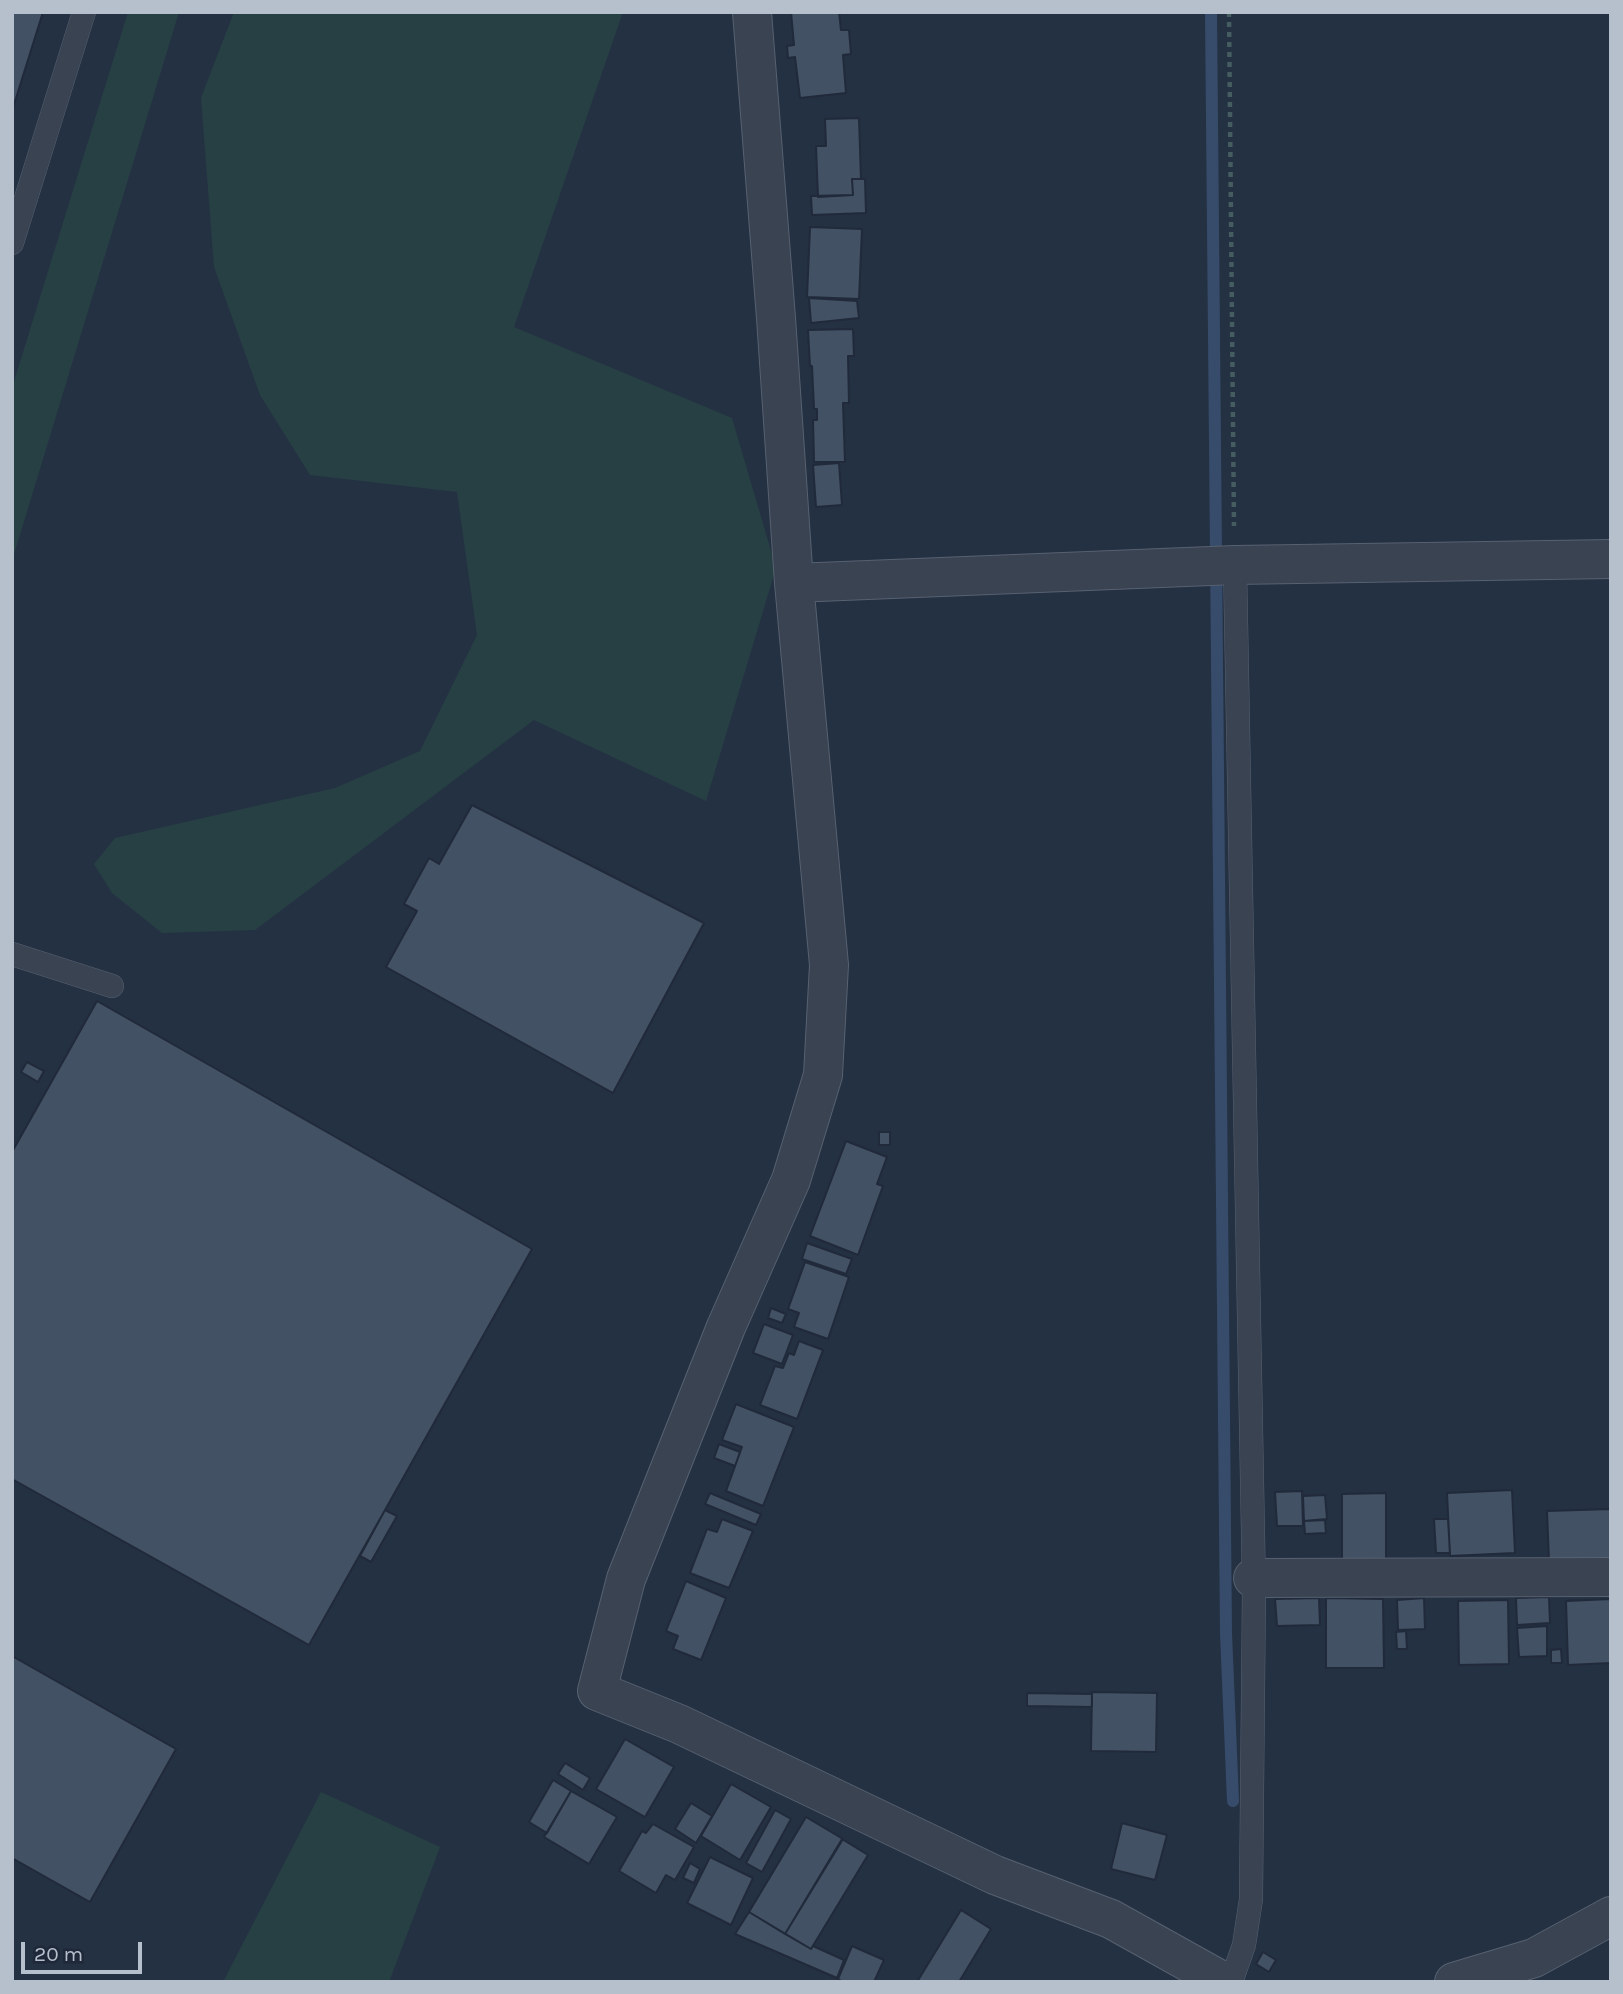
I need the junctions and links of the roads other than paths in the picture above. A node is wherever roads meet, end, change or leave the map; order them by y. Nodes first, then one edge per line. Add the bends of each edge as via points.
1 (84, 12) edge
2 (752, 12) edge
3 (12, 243) edge
4 (1611, 559) edge
5 (1221, 566) junction
6 (794, 583) junction
7 (12, 954) edge
8 (112, 986) dead end
9 (1611, 1577) edge
10 (1254, 1578) junction
11 (1611, 1916) edge
12 (1224, 1982) edge
13 (1231, 1982) edge
14 (1454, 1982) edge

1 - 3 lane
2 - 6 street
4 - 5 street
5 - 6 street
5 - 10 lane
6 - 12 street via 829,965 823,1075 791,1180 726,1327 626,1579 597,1691 679,1724 995,1875 1111,1919
7 - 8 lane
9 - 10 street
10 - 13 lane via 1251,1899 1244,1945
11 - 14 street via 1534,1958

